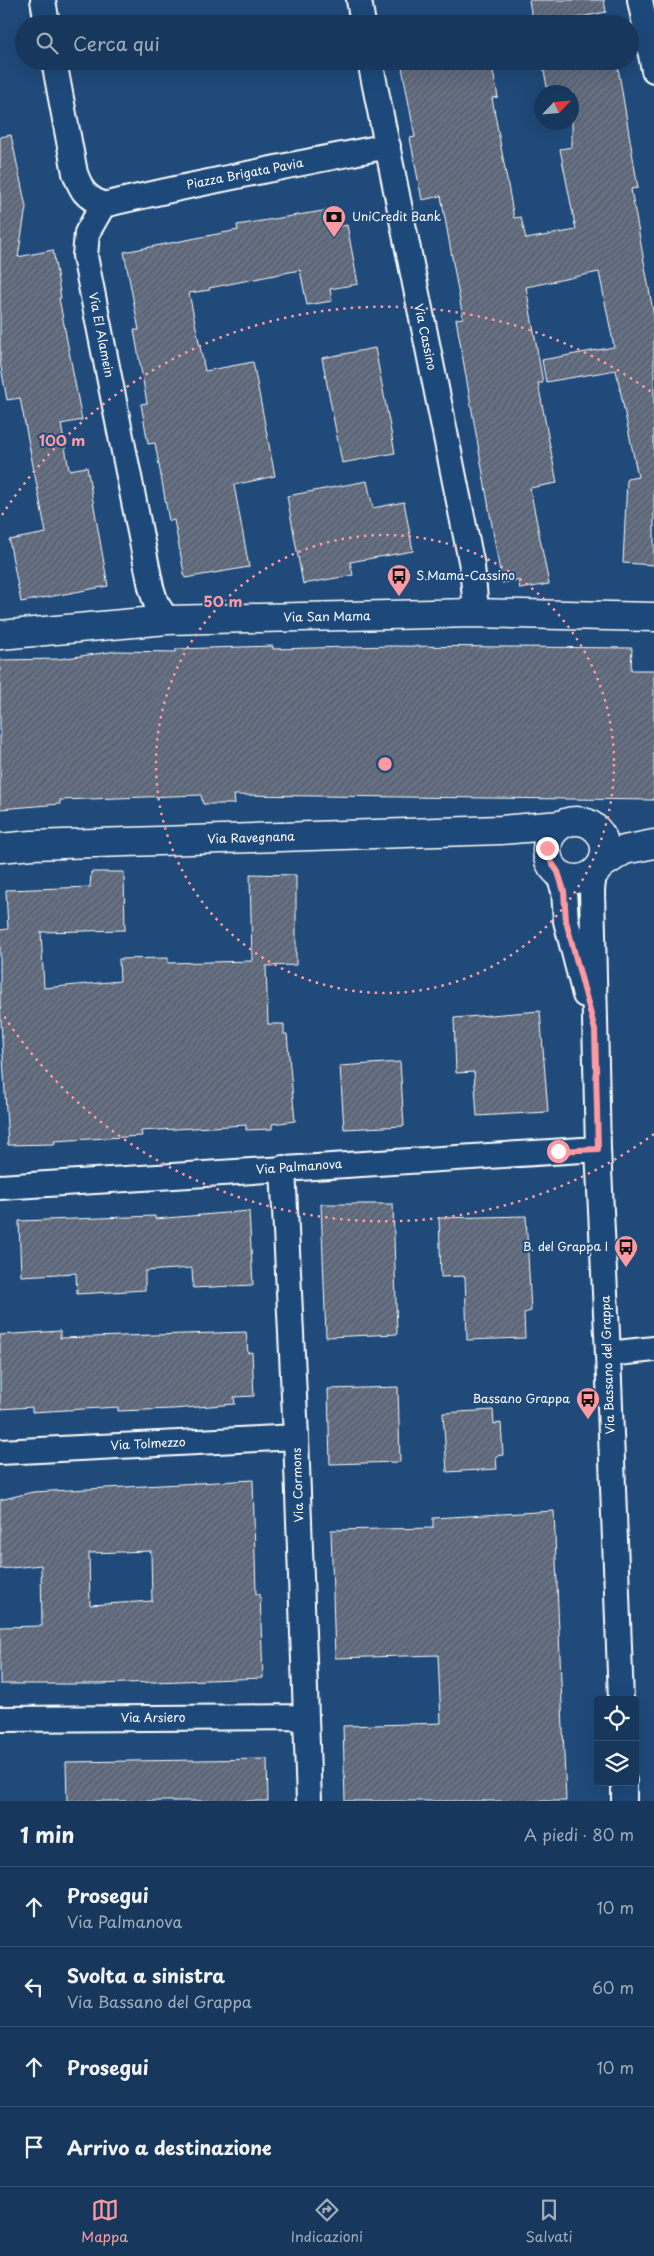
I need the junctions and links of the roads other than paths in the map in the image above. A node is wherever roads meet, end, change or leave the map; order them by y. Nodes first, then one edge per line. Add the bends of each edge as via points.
1 (43, 0) edge
2 (358, 0) edge
3 (640, 0) edge
4 (46, 15) edge
5 (361, 15) edge
6 (56, 70) edge
7 (372, 70) edge
8 (654, 70) edge
9 (388, 146) junction
10 (102, 205) junction
11 (474, 613) junction
12 (654, 617) edge
13 (167, 620) junction
14 (0, 635) edge
15 (561, 825) junction
16 (502, 830) junction
17 (654, 844) edge
18 (0, 848) edge
19 (553, 865) junction
20 (597, 869) junction
21 (595, 1030) junction
22 (598, 1149) junction
23 (283, 1168) junction
24 (0, 1187) edge
25 (654, 1349) edge
26 (608, 1354) junction
27 (296, 1437) junction
28 (0, 1452) edge
29 (621, 1696) edge
30 (306, 1717) junction
31 (0, 1719) edge
32 (624, 1786) edge
33 (309, 1801) edge
34 (624, 1801) edge

1 - 4 street
2 - 5 street
3 - 8 street
6 - 10 street via 80,188 87,197
7 - 9 street, Via Cassino
9 - 10 street, Piazza Brigata Pavia via 194,183
9 - 11 street, Via Cassino via 472,566
10 - 13 street, Via El Alamein via 87,233 85,256 151,587
11 - 12 street, Via San Mama
11 - 13 street, Via San Mama
13 - 14 street, Via San Mama
15 - 16 street, Via Ravegnana
15 - 19 street via 549,839
15 - 20 street via 579,822 596,829 604,846 604,856
16 - 18 street, Via Ravegnana
16 - 19 street, Via Ravegnana via 525,840
17 - 20 street via 624,850
19 - 20 street via 576,879 586,878
19 - 21 street, Via Bassano del Grappa via 564,891 566,921
20 - 21 street, Via Bassano del Grappa via 592,890
21 - 22 street, Via Bassano del Grappa
22 - 23 street, Via Palmanova
22 - 26 street, Via Bassano del Grappa
23 - 24 street, Via Palmanova
23 - 27 street, Via Cormons
25 - 26 street
26 - 29 street, Via Bassano del Grappa
27 - 28 street, Via Tolmezzo
27 - 30 street, Via Cormons
30 - 31 street, Via Arsiero
30 - 33 street, Via Cormons
32 - 34 street

